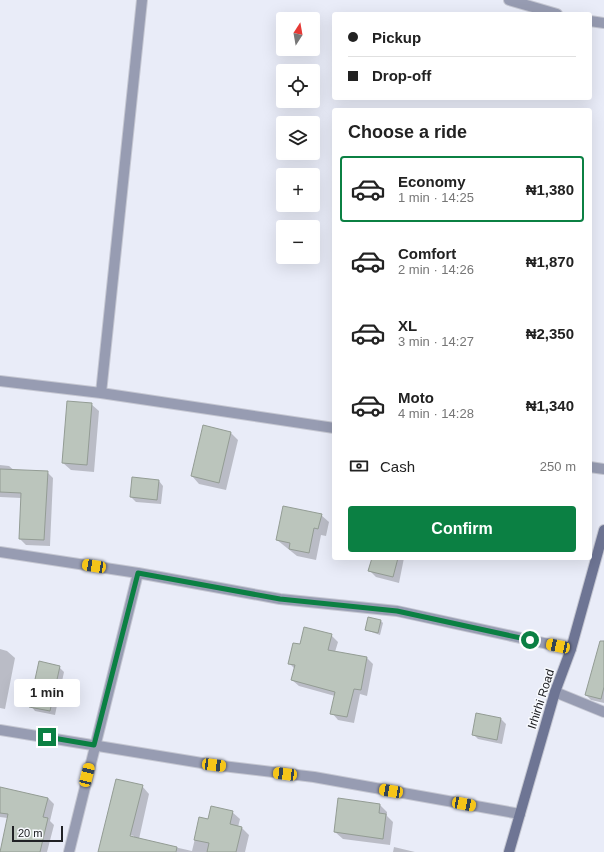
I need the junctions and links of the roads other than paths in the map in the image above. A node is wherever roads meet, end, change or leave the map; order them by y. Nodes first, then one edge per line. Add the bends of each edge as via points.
1 (142, 0) edge
2 (508, 0) edge
3 (550, 12) edge
4 (592, 21) edge
5 (604, 23) edge
6 (0, 381) edge
7 (101, 393) junction
8 (332, 428) edge
9 (592, 467) edge
10 (604, 469) edge
11 (604, 530) edge
12 (0, 552) edge
13 (138, 573) junction
14 (571, 649) junction
15 (555, 692) junction
16 (604, 712) edge
17 (0, 730) edge
18 (94, 745) junction
19 (520, 814) junction
20 (68, 852) edge
21 (509, 852) edge

1 - 7 street
2 - 3 street
4 - 5 street
6 - 7 street
7 - 8 street
9 - 10 street
11 - 14 street, Irhirhi Road
12 - 13 street
13 - 14 street via 280,599 397,611
13 - 18 street
14 - 15 street, Irhirhi Road
15 - 16 street
15 - 19 street, Irhirhi Road
17 - 18 street
18 - 19 street via 214,765 314,777
18 - 20 street
19 - 21 street, Irhirhi Road

